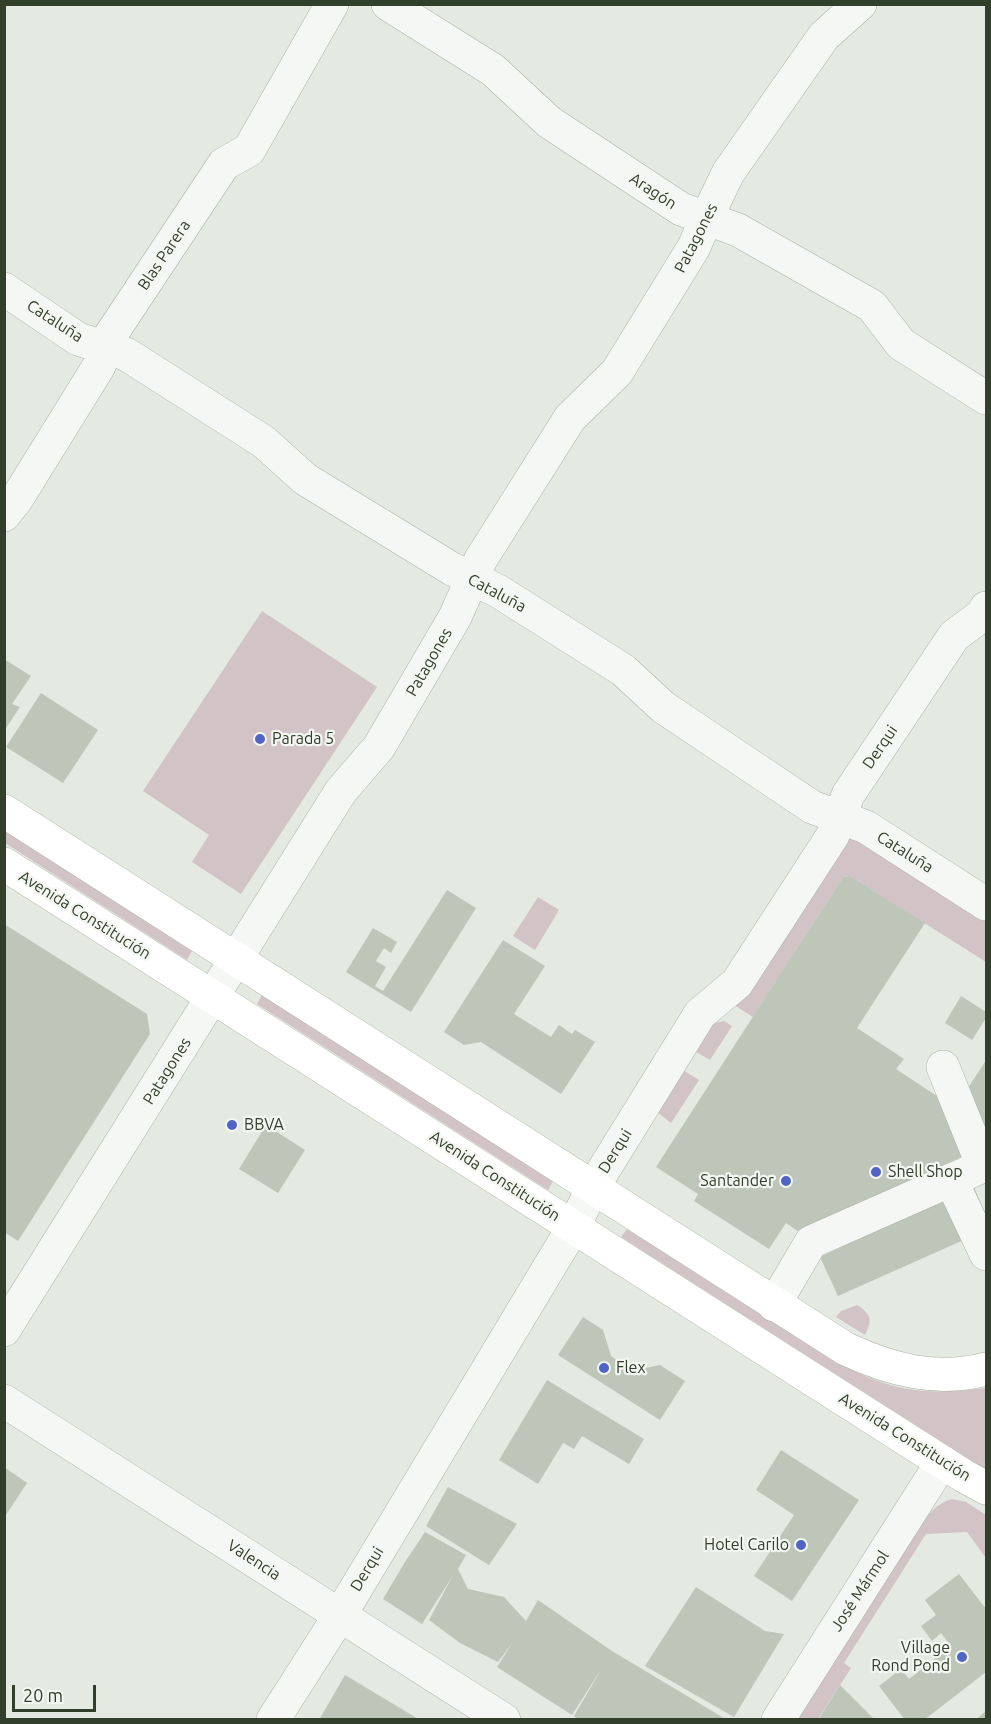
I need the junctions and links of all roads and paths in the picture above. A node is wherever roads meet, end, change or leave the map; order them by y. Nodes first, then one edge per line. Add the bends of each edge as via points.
1 (332, 4) edge
2 (388, 4) edge
3 (860, 4) edge
4 (706, 219) junction
5 (4, 288) edge
6 (106, 348) junction
7 (987, 398) edge
8 (4, 515) edge
9 (472, 579) junction
10 (987, 608) edge
11 (4, 811) edge
12 (839, 817) junction
13 (4, 864) edge
14 (987, 904) edge
15 (237, 959) junction
16 (214, 997) junction
17 (943, 1067) dead end
18 (951, 1180) junction
19 (593, 1187) junction
20 (574, 1226) junction
21 (987, 1254) edge
22 (774, 1305) junction
23 (4, 1330) edge
24 (987, 1369) edge
25 (4, 1401) edge
26 (942, 1462) junction
27 (987, 1488) edge
28 (340, 1615) junction
29 (273, 1719) edge
30 (504, 1719) edge
31 (778, 1719) edge

1 - 6 street, Blas Parera via 249,150 224,164 112,333
2 - 4 street, Aragón via 493,70 549,122 681,209
3 - 4 street, Patagones via 824,36 728,173
4 - 7 street, Aragón via 738,230 872,306 902,344
4 - 9 street, Patagones via 694,248 617,372 570,418
5 - 6 street, Cataluña via 78,339
6 - 8 street, Blas Parera via 99,366
6 - 9 street, Cataluña via 126,354 264,442 305,479
9 - 12 street, Cataluña via 498,591 623,670 663,707 812,807
9 - 15 street, Patagones via 455,616 379,747 341,791
10 - 12 street, Derqui via 954,636 848,795
11 - 15 main road
12 - 14 street, Cataluña via 866,827
12 - 19 street, Derqui via 833,835 737,983 700,1014
13 - 16 main road, Avenida Constitución
15 - 16 street, Patagones
15 - 19 main road
16 - 20 main road, Avenida Constitución
16 - 23 street, Patagones
17 - 18 street via 983,1166
18 - 21 street
18 - 22 street via 811,1242
19 - 20 street, Derqui
19 - 22 main road
20 - 26 main road, Avenida Constitución
20 - 28 street, Derqui
22 - 24 main road via 846,1349 889,1367 945,1375
25 - 28 street, Valencia
26 - 27 main road, Avenida Constitución
26 - 31 street, José Mármol
28 - 29 street, Derqui
28 - 30 street, Valencia

